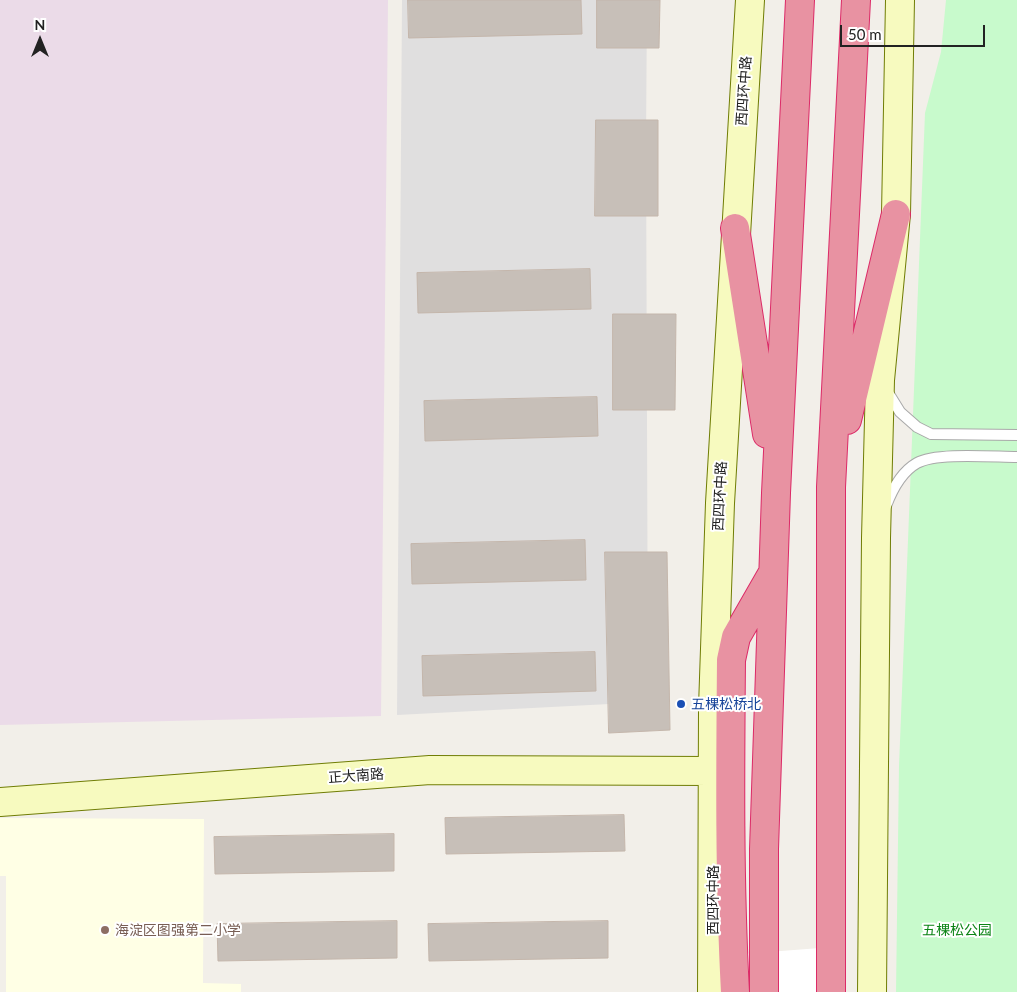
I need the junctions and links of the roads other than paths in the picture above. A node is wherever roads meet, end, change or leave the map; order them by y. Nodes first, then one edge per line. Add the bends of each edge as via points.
1 (750, 0) edge
2 (800, 0) edge
3 (856, 0) edge
4 (900, 0) edge
5 (896, 214) junction
6 (735, 228) junction
7 (880, 380) junction
8 (1017, 435) edge
9 (1017, 457) edge
10 (831, 487) junction
11 (776, 493) junction
12 (876, 538) junction
13 (773, 572) junction
14 (713, 771) junction
15 (0, 802) edge
16 (712, 992) edge
17 (734, 992) edge
18 (764, 992) edge
19 (831, 992) edge
20 (872, 992) edge

1 - 6 street, 西四环中路
2 - 11 highway
3 - 10 highway
4 - 5 street
5 - 7 street
5 - 10 highway
6 - 11 highway
6 - 14 street, 西四环中路 via 720,503
7 - 8 lane via 900,412 930,434
7 - 12 street
9 - 12 lane via 943,457 918,462 901,477 889,498
10 - 19 highway
11 - 13 highway
12 - 20 street
13 - 17 highway via 736,637 731,660 730,848
13 - 18 highway via 764,849
14 - 15 street, 正大南路 via 430,770
14 - 16 street, 西四环中路

